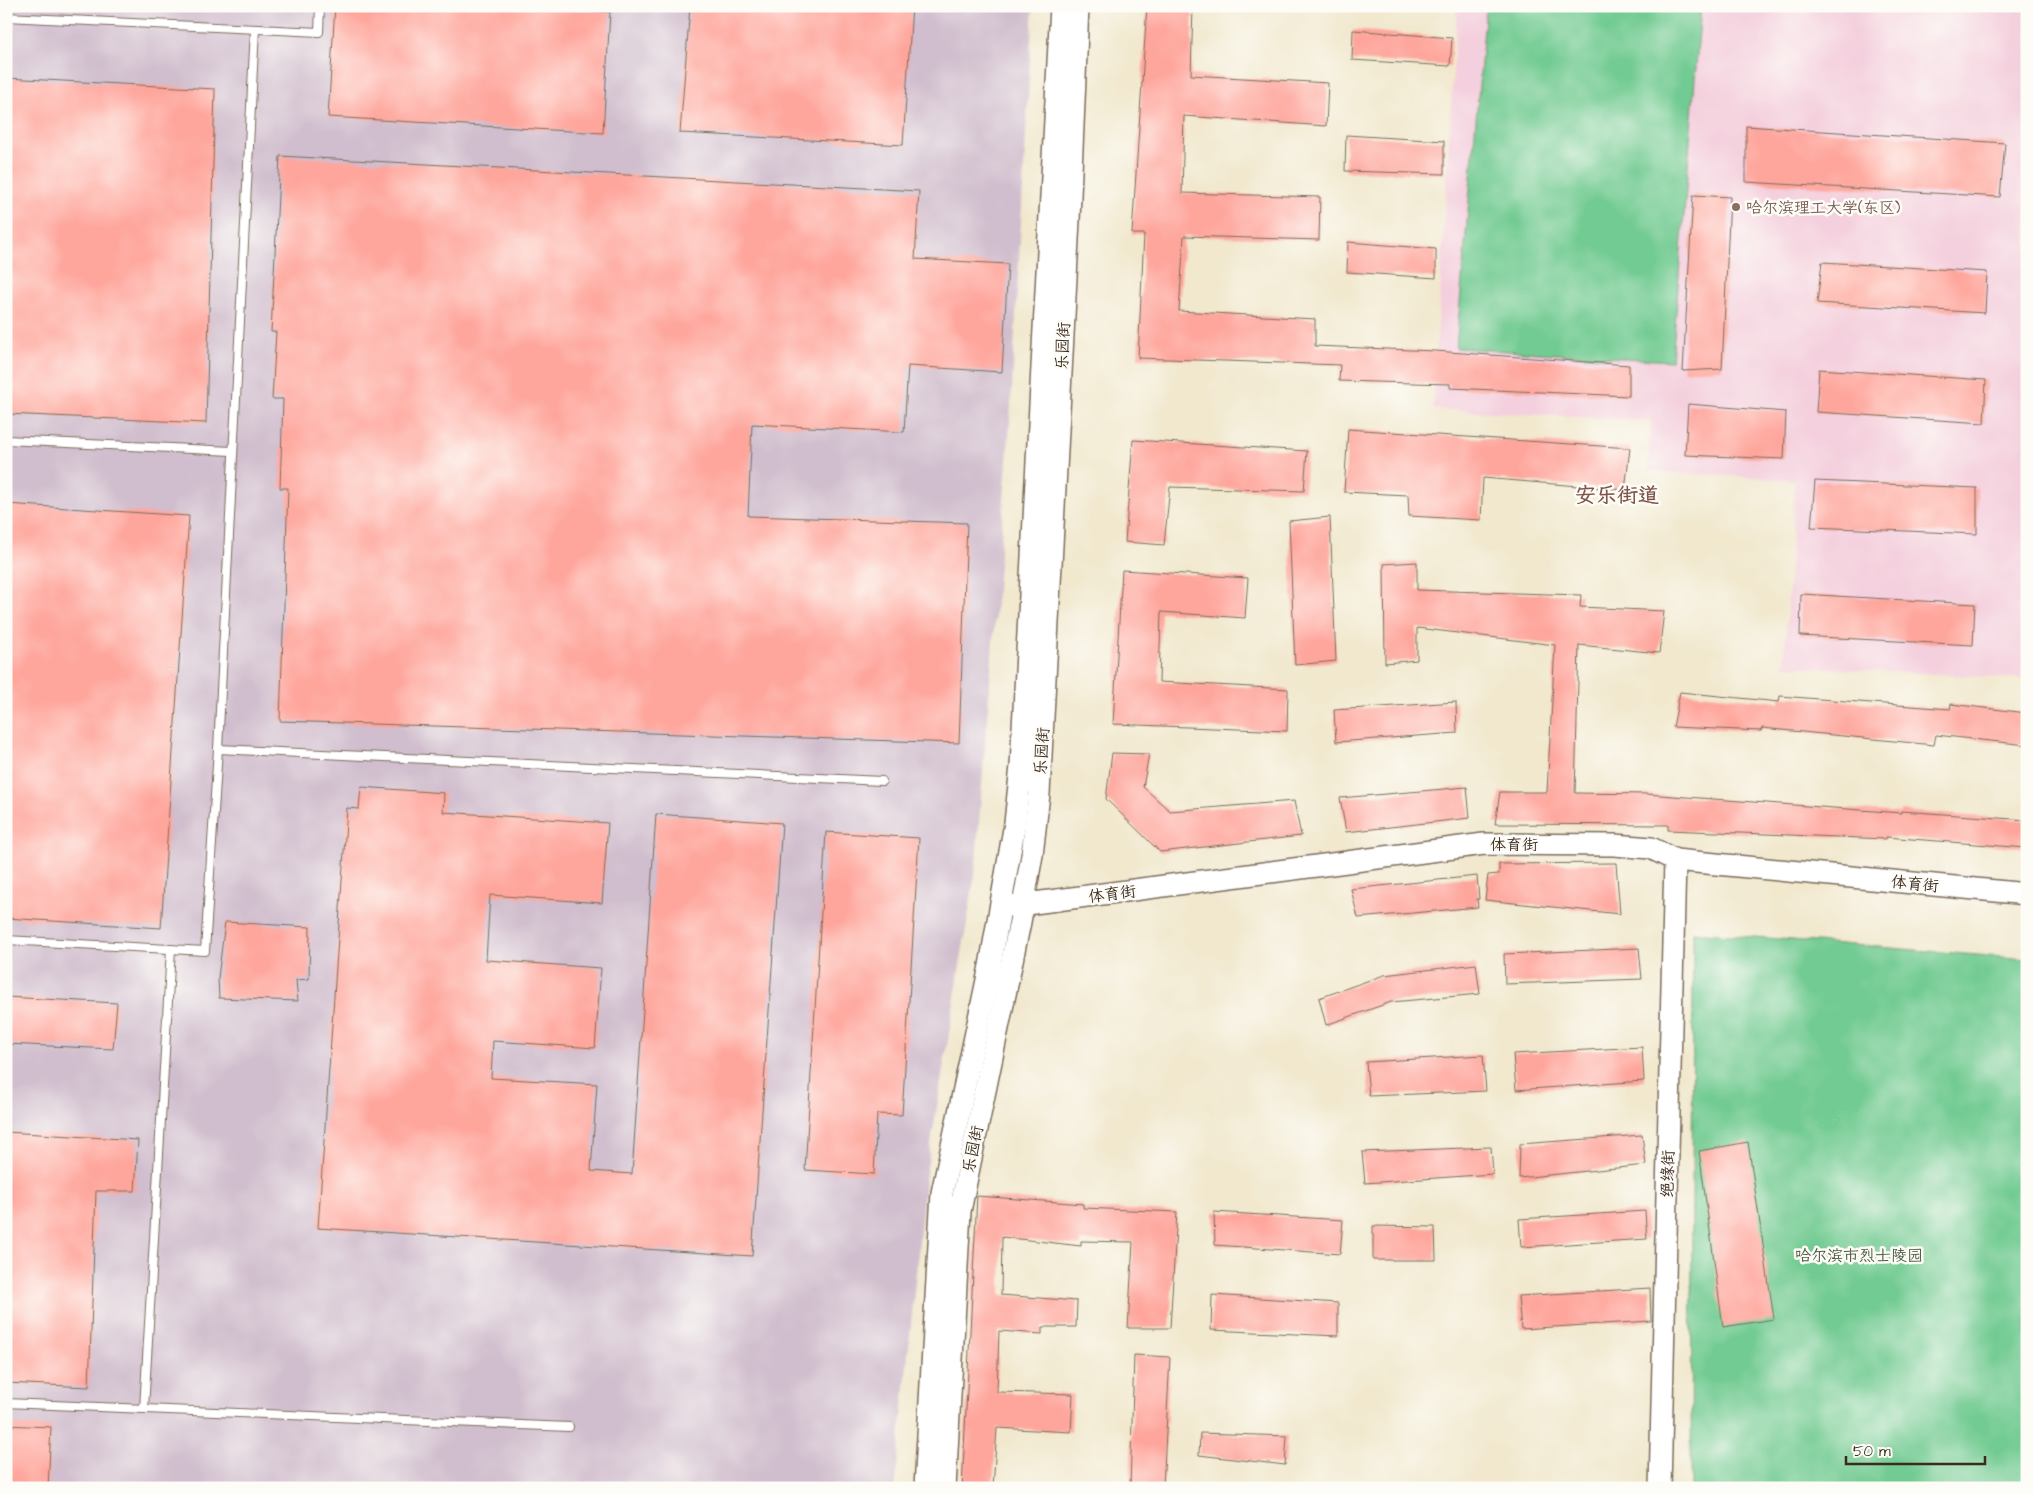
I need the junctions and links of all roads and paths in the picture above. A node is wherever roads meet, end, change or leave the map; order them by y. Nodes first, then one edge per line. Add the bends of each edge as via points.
1 (320, 6) edge
2 (1061, 6) edge
3 (1078, 6) edge
4 (6, 17) edge
5 (254, 29) junction
6 (6, 440) edge
7 (232, 451) junction
8 (218, 749) junction
9 (882, 781) dead end
10 (1674, 860) junction
11 (2027, 894) edge
12 (1023, 904) junction
13 (1000, 907) junction
14 (6, 940) edge
15 (171, 949) junction
16 (6, 1403) edge
17 (144, 1409) junction
18 (569, 1427) dead end
19 (925, 1488) edge
20 (945, 1488) edge
21 (1660, 1488) edge

1 - 5 lane via 319,32
2 - 13 main road, 乐园街 via 1021,766
3 - 12 main road, 乐园街 via 1043,738 1032,855
4 - 5 lane
5 - 7 lane
6 - 7 lane
7 - 8 lane
8 - 9 lane
8 - 15 lane via 205,951
10 - 11 main road, 体育街
10 - 12 main road, 体育街 via 1651,848 1484,844
10 - 21 main road, 绝缘街
12 - 13 main road, 体育街
12 - 20 main road, 乐园街 via 960,1211
13 - 19 main road, 乐园街 via 942,1193
14 - 15 lane
15 - 17 lane
16 - 17 lane
17 - 18 lane

